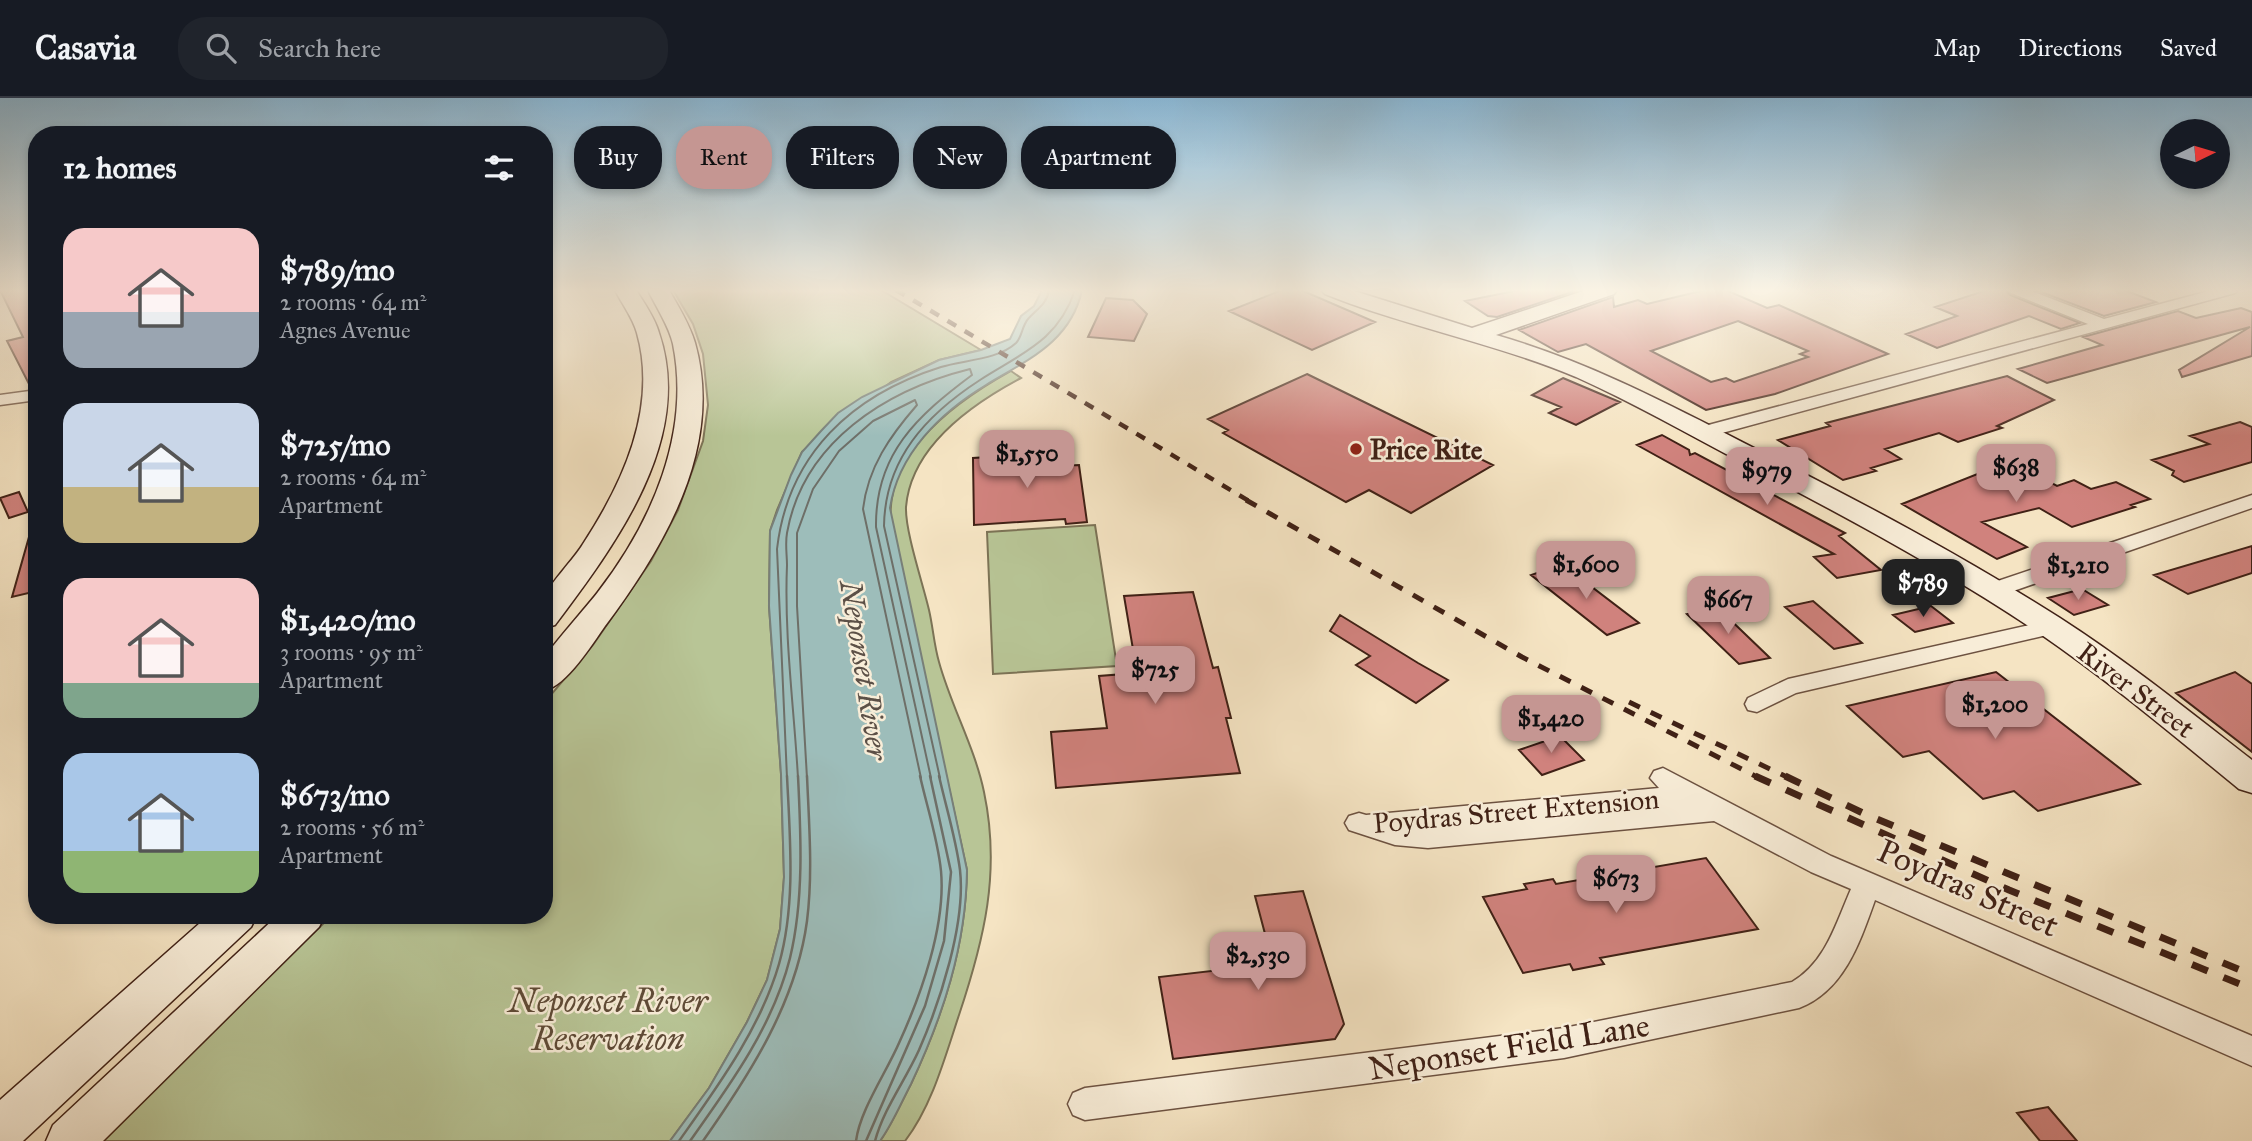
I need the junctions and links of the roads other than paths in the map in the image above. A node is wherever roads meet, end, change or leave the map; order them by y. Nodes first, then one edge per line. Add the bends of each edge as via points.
1 (649, 339) edge
2 (683, 339) edge
3 (1485, 339) edge
4 (2049, 339) edge
5 (28, 395) edge
6 (0, 400) edge
7 (1704, 432) junction
8 (2252, 501) edge
9 (1994, 590) junction
10 (553, 606) edge
11 (2052, 627) junction
12 (553, 669) edge
13 (1757, 704) dead end
14 (1662, 778) dead end
15 (2252, 780) edge
16 (1705, 803) junction
17 (1867, 885) junction
18 (227, 924) edge
19 (297, 924) edge
20 (2252, 1051) edge
21 (1085, 1104) dead end
22 (0, 1131) edge
23 (70, 1141) edge

1 - 10 main road via 656,395 650,435 635,477 610,524
2 - 12 main road via 692,372 691,424 681,463 634,560
3 - 7 main road, River Street via 1582,371
4 - 7 street
5 - 6 street
7 - 9 main road, River Street
8 - 9 street
9 - 11 main road, River Street
11 - 13 street via 1820,678 1788,687
11 - 15 main road, River Street
14 - 16 street, Poydras Street
16 - 16 street, Poydras Street Extension via 1359,823 1395,834 1428,837
16 - 17 street, Poydras Street
17 - 20 street, Poydras Street
17 - 21 street, Neponset Field Lane via 1829,970 1799,994 1564,1043
18 - 22 main road
19 - 23 main road

